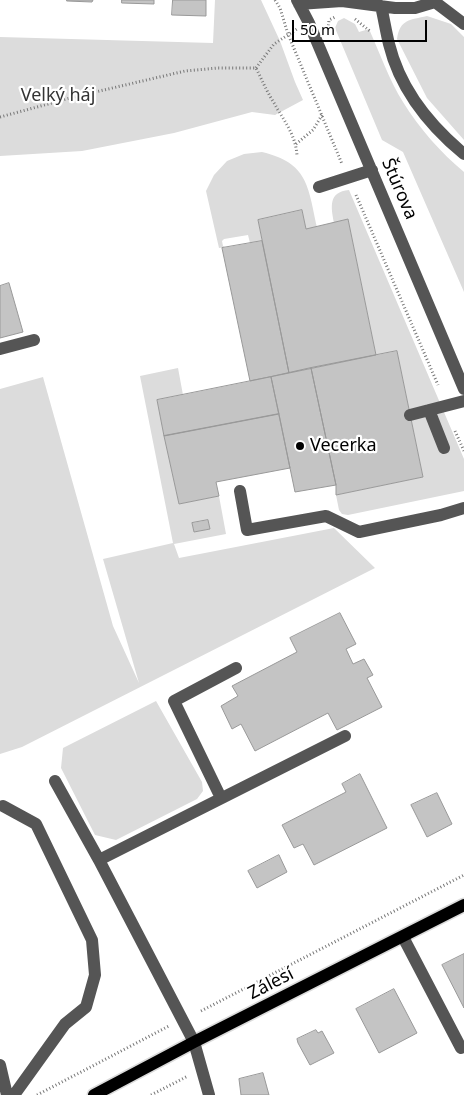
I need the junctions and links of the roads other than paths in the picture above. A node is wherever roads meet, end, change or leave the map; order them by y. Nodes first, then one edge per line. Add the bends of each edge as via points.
1 (437, 1) edge
2 (298, 2) edge
3 (381, 6) junction
4 (464, 24) edge
5 (464, 154) edge
6 (372, 170) junction
7 (319, 187) dead end
8 (34, 340) dead end
9 (0, 349) edge
10 (464, 389) edge
11 (464, 402) edge
12 (429, 410) junction
13 (410, 415) dead end
14 (444, 448) dead end
15 (240, 492) dead end
16 (464, 508) edge
17 (236, 668) dead end
18 (345, 736) dead end
19 (55, 781) dead end
20 (222, 798) junction
21 (3, 806) dead end
22 (99, 860) junction
23 (464, 905) edge
24 (402, 937) junction
25 (194, 1042) junction
26 (461, 1048) dead end
27 (0, 1065) edge
28 (6, 1095) edge
29 (14, 1095) edge
30 (94, 1095) edge
31 (209, 1095) edge

1 - 3 street via 415,8
1 - 4 street
2 - 3 street via 342,1
2 - 6 street, Štúrova
3 - 5 street via 389,46 410,95 438,130
6 - 7 street
6 - 10 street, Štúrova
8 - 9 street
11 - 12 street
12 - 13 street
12 - 14 street
15 - 16 street via 247,530 326,516 360,532
17 - 20 street via 174,701
18 - 20 street
19 - 22 street
20 - 22 street
21 - 29 street via 36,824 92,940 95,975 86,1007 65,1024
22 - 25 street
23 - 24 main road, Zálesí
24 - 25 main road, Zálesí
24 - 26 street
25 - 30 main road, Zálesí
25 - 31 street
27 - 28 street

